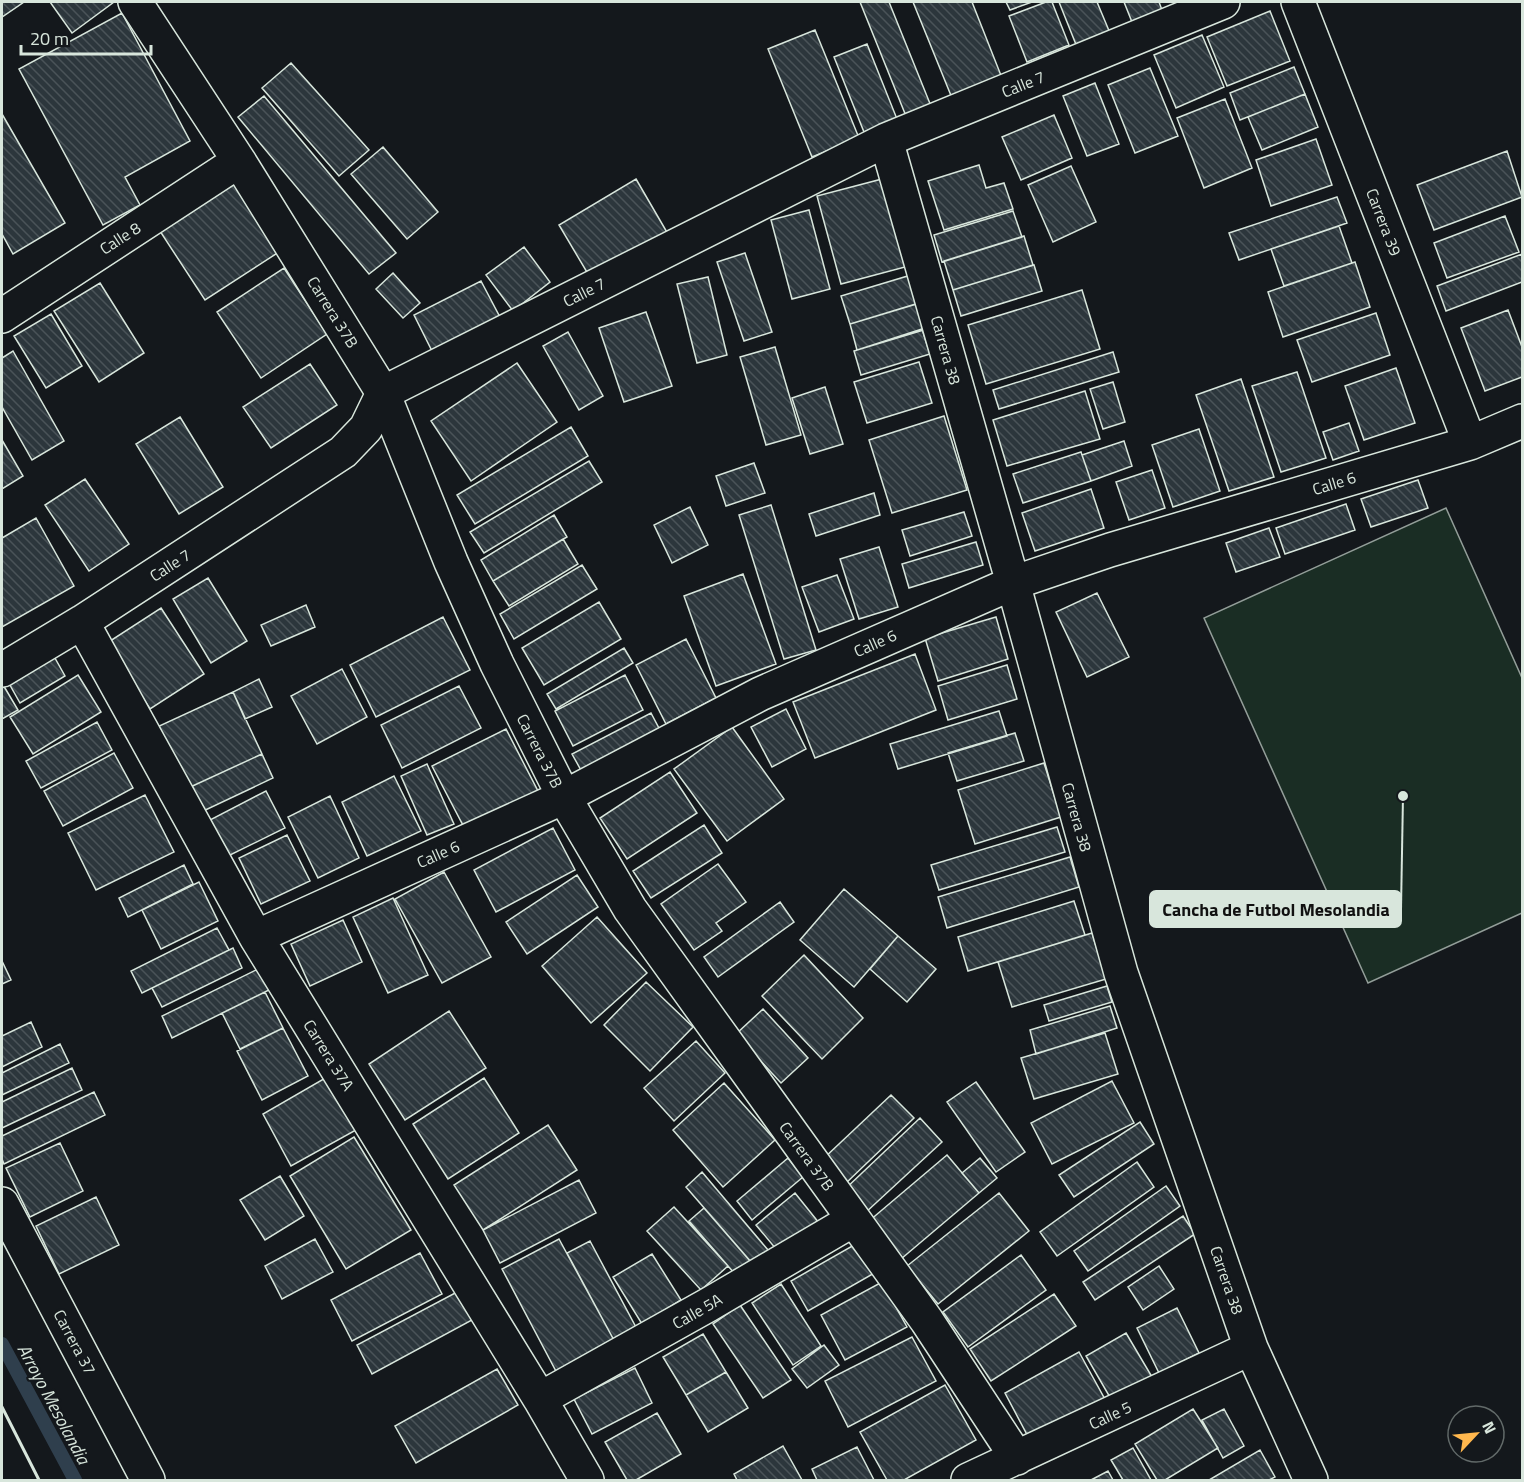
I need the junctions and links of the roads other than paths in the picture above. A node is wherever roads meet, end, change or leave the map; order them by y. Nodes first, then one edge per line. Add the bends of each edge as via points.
1 (135, 2) edge
2 (1223, 2) edge
3 (1298, 2) edge
4 (886, 140) junction
5 (239, 160) junction
6 (2, 316) edge
7 (383, 393) junction
8 (1522, 421) edge
9 (1470, 443) junction
10 (1013, 583) junction
11 (82, 622) junction
12 (2, 670) edge
13 (564, 797) junction
14 (256, 937) junction
15 (2, 1204) edge
16 (853, 1220) junction
17 (1251, 1348) junction
18 (540, 1399) junction
19 (1017, 1458) junction
20 (148, 1480) edge
21 (587, 1480) edge
22 (968, 1480) edge
23 (1311, 1480) edge

1 - 5 street, Carrera 37B
2 - 4 street, Calle 7
3 - 9 street, Carrera 39
4 - 7 street, Calle 7
4 - 10 street, Carrera 38
5 - 6 street, Calle 8
5 - 7 street, Carrera 37B
7 - 11 street, Calle 7 via 366,428 343,452
7 - 13 street, Carrera 37B via 451,562
8 - 9 street, Calle 6
9 - 10 street, Calle 6 via 1110,550
10 - 13 street, Calle 6 via 760,694
10 - 17 street, Carrera 38 via 1121,973
11 - 12 street, Calle 7
11 - 14 street, Carrera 37A
13 - 14 street, Calle 6
13 - 16 street, Carrera 37B via 630,909
14 - 18 street, Carrera 37A
15 - 20 street, Carrera 37
16 - 18 street, Calle 5A
16 - 19 street, Carrera 37B via 934,1331
17 - 19 street, Calle 5
17 - 23 street, Carrera 38
18 - 21 street, Carrera 37A
19 - 22 street, Calle 5

